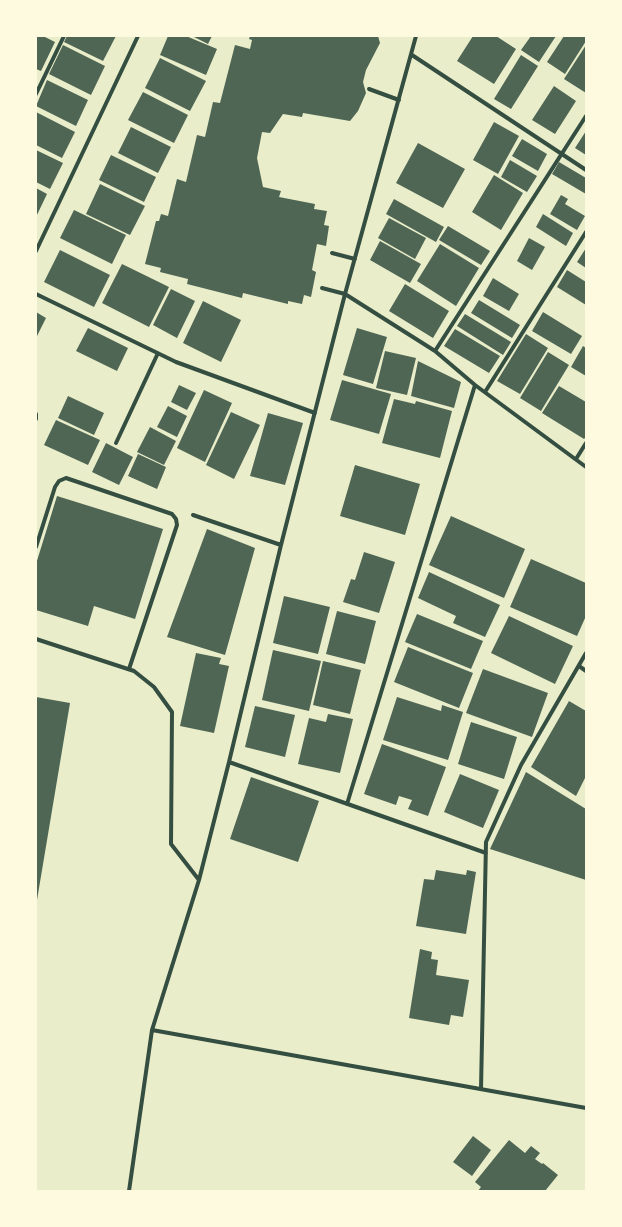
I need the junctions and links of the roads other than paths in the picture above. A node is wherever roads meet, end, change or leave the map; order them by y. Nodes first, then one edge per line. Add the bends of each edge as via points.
1 (64, 36) edge
2 (138, 36) edge
3 (416, 36) edge
4 (412, 55) junction
5 (369, 89) dead end
6 (36, 94) edge
7 (400, 100) junction
8 (586, 116) edge
9 (561, 153) junction
10 (586, 170) edge
11 (586, 232) edge
12 (36, 251) edge
13 (332, 253) dead end
14 (355, 259) junction
15 (322, 288) dead end
16 (36, 294) edge
17 (345, 294) junction
18 (435, 351) junction
19 (158, 353) junction
20 (476, 385) junction
21 (486, 392) junction
22 (315, 413) junction
23 (36, 414) edge
24 (36, 419) edge
25 (116, 443) dead end
26 (586, 443) edge
27 (576, 459) junction
28 (586, 467) edge
29 (193, 515) dead end
30 (281, 545) junction
31 (36, 547) edge
32 (36, 639) edge
33 (586, 653) edge
34 (578, 666) junction
35 (129, 669) junction
36 (586, 671) edge
37 (229, 762) junction
38 (347, 804) junction
39 (486, 853) junction
40 (199, 880) junction
41 (152, 1030) junction
42 (481, 1089) junction
43 (586, 1108) edge
44 (128, 1191) edge

1 - 6 street
2 - 12 street
3 - 4 street
4 - 7 street
4 - 9 street
5 - 7 street
7 - 14 street
8 - 9 street
9 - 10 street
9 - 18 street
11 - 21 street
13 - 14 street
14 - 17 street
15 - 17 street
16 - 19 street
17 - 18 street
17 - 22 street
18 - 20 street
19 - 22 street
19 - 25 street
20 - 21 street
20 - 38 street
21 - 27 street
22 - 30 street
23 - 24 street
26 - 27 street
27 - 28 street
29 - 30 street
30 - 37 street
31 - 35 street via 55,487 59,481 66,478 172,514 176,519
32 - 35 street
33 - 34 street
34 - 36 street
34 - 39 street via 521,766 486,842
35 - 40 street via 154,687 172,712 171,844
37 - 38 street
37 - 40 street
38 - 39 street
39 - 42 street
40 - 41 street
41 - 42 street
41 - 44 street
42 - 43 street

